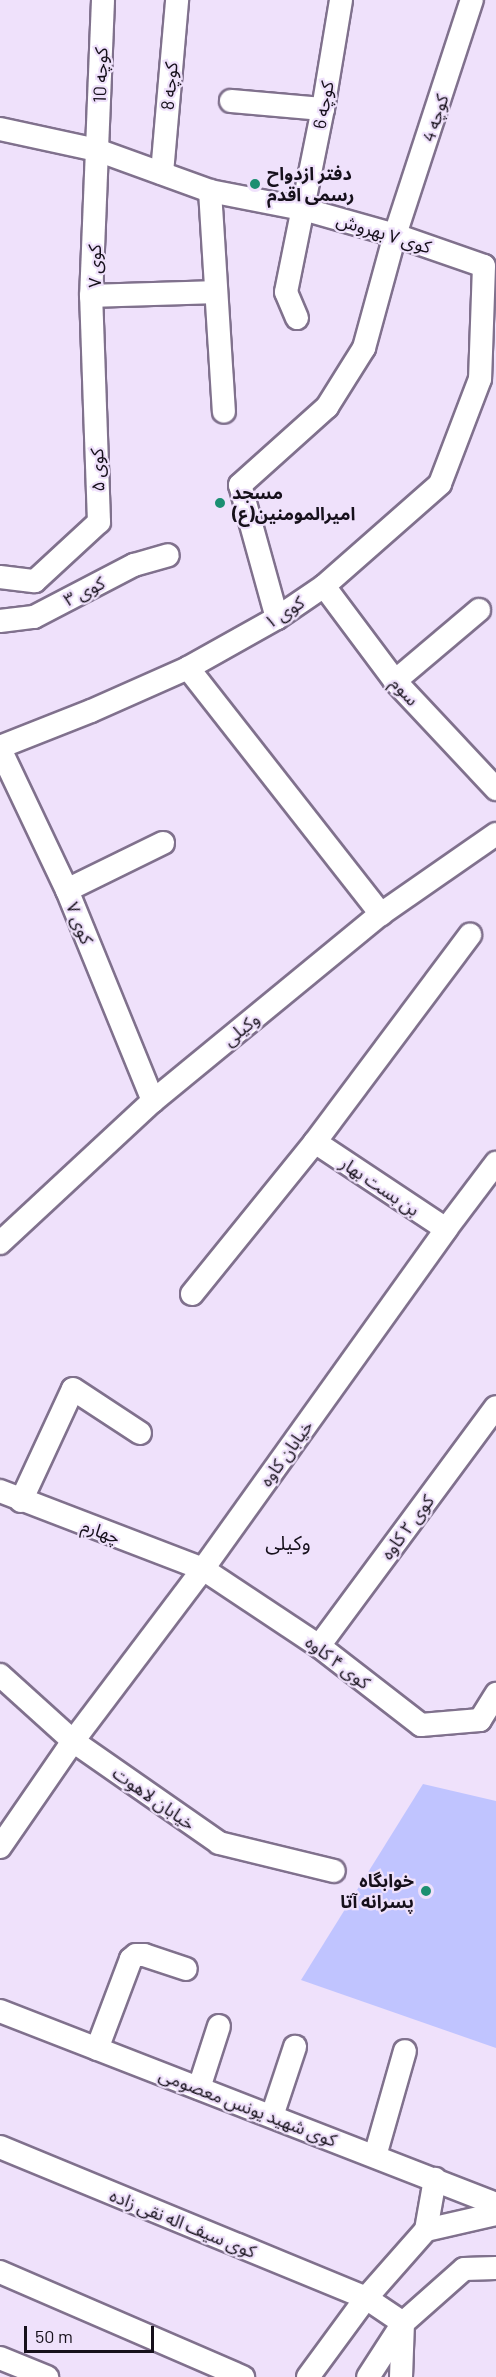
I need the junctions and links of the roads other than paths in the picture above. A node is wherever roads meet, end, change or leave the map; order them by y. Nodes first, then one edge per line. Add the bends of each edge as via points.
1 (103, 0) edge
2 (177, 0) edge
3 (341, 0) edge
4 (472, 0) edge
5 (231, 100) dead end
6 (323, 109) junction
7 (0, 129) edge
8 (97, 150) junction
9 (162, 173) junction
10 (210, 191) junction
11 (303, 209) junction
12 (396, 235) junction
13 (216, 292) junction
14 (91, 296) junction
15 (297, 318) dead end
16 (488, 380) edge
17 (224, 412) dead end
18 (168, 555) dead end
19 (0, 577) edge
20 (324, 585) junction
21 (479, 610) dead end
22 (277, 618) junction
23 (0, 621) edge
24 (188, 668) junction
25 (395, 681) junction
26 (0, 748) edge
27 (496, 789) edge
28 (496, 834) edge
29 (163, 843) dead end
30 (67, 890) junction
31 (381, 914) junction
32 (470, 935) dead end
33 (153, 1101) junction
34 (315, 1142) junction
35 (496, 1163) edge
36 (446, 1229) junction
37 (0, 1243) edge
38 (192, 1294) dead end
39 (496, 1407) edge
40 (140, 1433) dead end
41 (0, 1491) edge
42 (21, 1501) junction
43 (203, 1569) junction
44 (319, 1646) junction
45 (0, 1675) edge
46 (496, 1694) edge
47 (73, 1741) junction
48 (0, 1847) edge
49 (334, 1871) dead end
50 (186, 1969) dead end
51 (0, 2011) edge
52 (219, 2026) dead end
53 (295, 2047) dead end
54 (97, 2049) junction
55 (405, 2051) dead end
56 (199, 2088) junction
57 (272, 2116) junction
58 (0, 2147) edge
59 (375, 2156) junction
60 (435, 2179) junction
61 (496, 2204) edge
62 (496, 2214) edge
63 (426, 2230) junction
64 (496, 2268) edge
65 (0, 2272) edge
66 (366, 2298) junction
67 (403, 2323) junction
68 (0, 2358) edge
69 (47, 2377) edge
70 (243, 2377) edge
71 (308, 2377) edge
72 (368, 2377) edge
73 (401, 2377) edge

1 - 8 street, کوچه 10
2 - 9 street, کوچه 8
3 - 6 street, کوچه 6
4 - 12 street, کوچه 4
5 - 6 street
6 - 11 street, کوچه 6
7 - 8 street, کوی ۷ بهروش
8 - 9 street, کوی ۷ بهروش
8 - 14 street, کوی ۷
9 - 10 street, کوی ۷ بهروش
10 - 11 street, کوی ۷ بهروش
10 - 13 street
11 - 12 street, کوی ۷ بهروش
11 - 15 street, کوچه 6 via 286,292
12 - 16 street, کوی ۷ بهروش via 484,266
12 - 22 street, کوچه 4 via 364,348 327,407 240,485
13 - 14 street, کوی ۷
13 - 17 street
14 - 19 street, کوی ۵ via 99,522 35,581
16 - 20 street, کوی ۱ via 440,484
18 - 23 street, کوی ۳ via 134,566 34,617
20 - 22 street, کوی ۱
20 - 25 street, سوم
21 - 25 street
22 - 24 street, کوی ۱
24 - 26 street, کوی ۱
24 - 31 street
25 - 27 street, سوم
26 - 30 street, کوی ۷
28 - 31 street, وکیلی
29 - 30 street
30 - 33 street, کوی ۷
31 - 33 street, وکیلی
32 - 34 street
33 - 37 street, وکیلی
34 - 36 street, بن بست بهار
34 - 38 street
35 - 36 street, خیابان کاوه
36 - 43 street, خیابان کاوه
39 - 44 street, کوی ۲ کاوه
40 - 42 street via 73,1389
41 - 42 street, چهارم
42 - 43 street, چهارم
43 - 44 street, کوی ۴ کاوه
43 - 47 street, خیابان کاوه
44 - 46 street, کوی ۴ کاوه via 421,1725 480,1720
45 - 47 street, خیابان لاهوت
47 - 48 street, خیابان کاوه
47 - 49 street, خیابان لاهوت via 219,1843
50 - 54 street via 144,1955 131,1959
51 - 54 street, کوی شهید یونس معصومی
52 - 56 street
53 - 57 street
54 - 56 street, کوی شهید یونس معصومی
55 - 59 street
56 - 57 street, کوی شهید یونس معصومی
57 - 59 street, کوی شهید یونس معصومی
58 - 66 street, کوی سیف اله نقی زاده
59 - 60 street, کوی شهید یونس معصومی
60 - 61 street, کوی شهید یونس معصومی
60 - 63 street
62 - 63 street
63 - 66 street
64 - 67 street via 464,2269
65 - 70 street
66 - 67 street, کوی سیف اله نقی زاده
66 - 71 street
67 - 72 street
67 - 73 street
68 - 69 street

